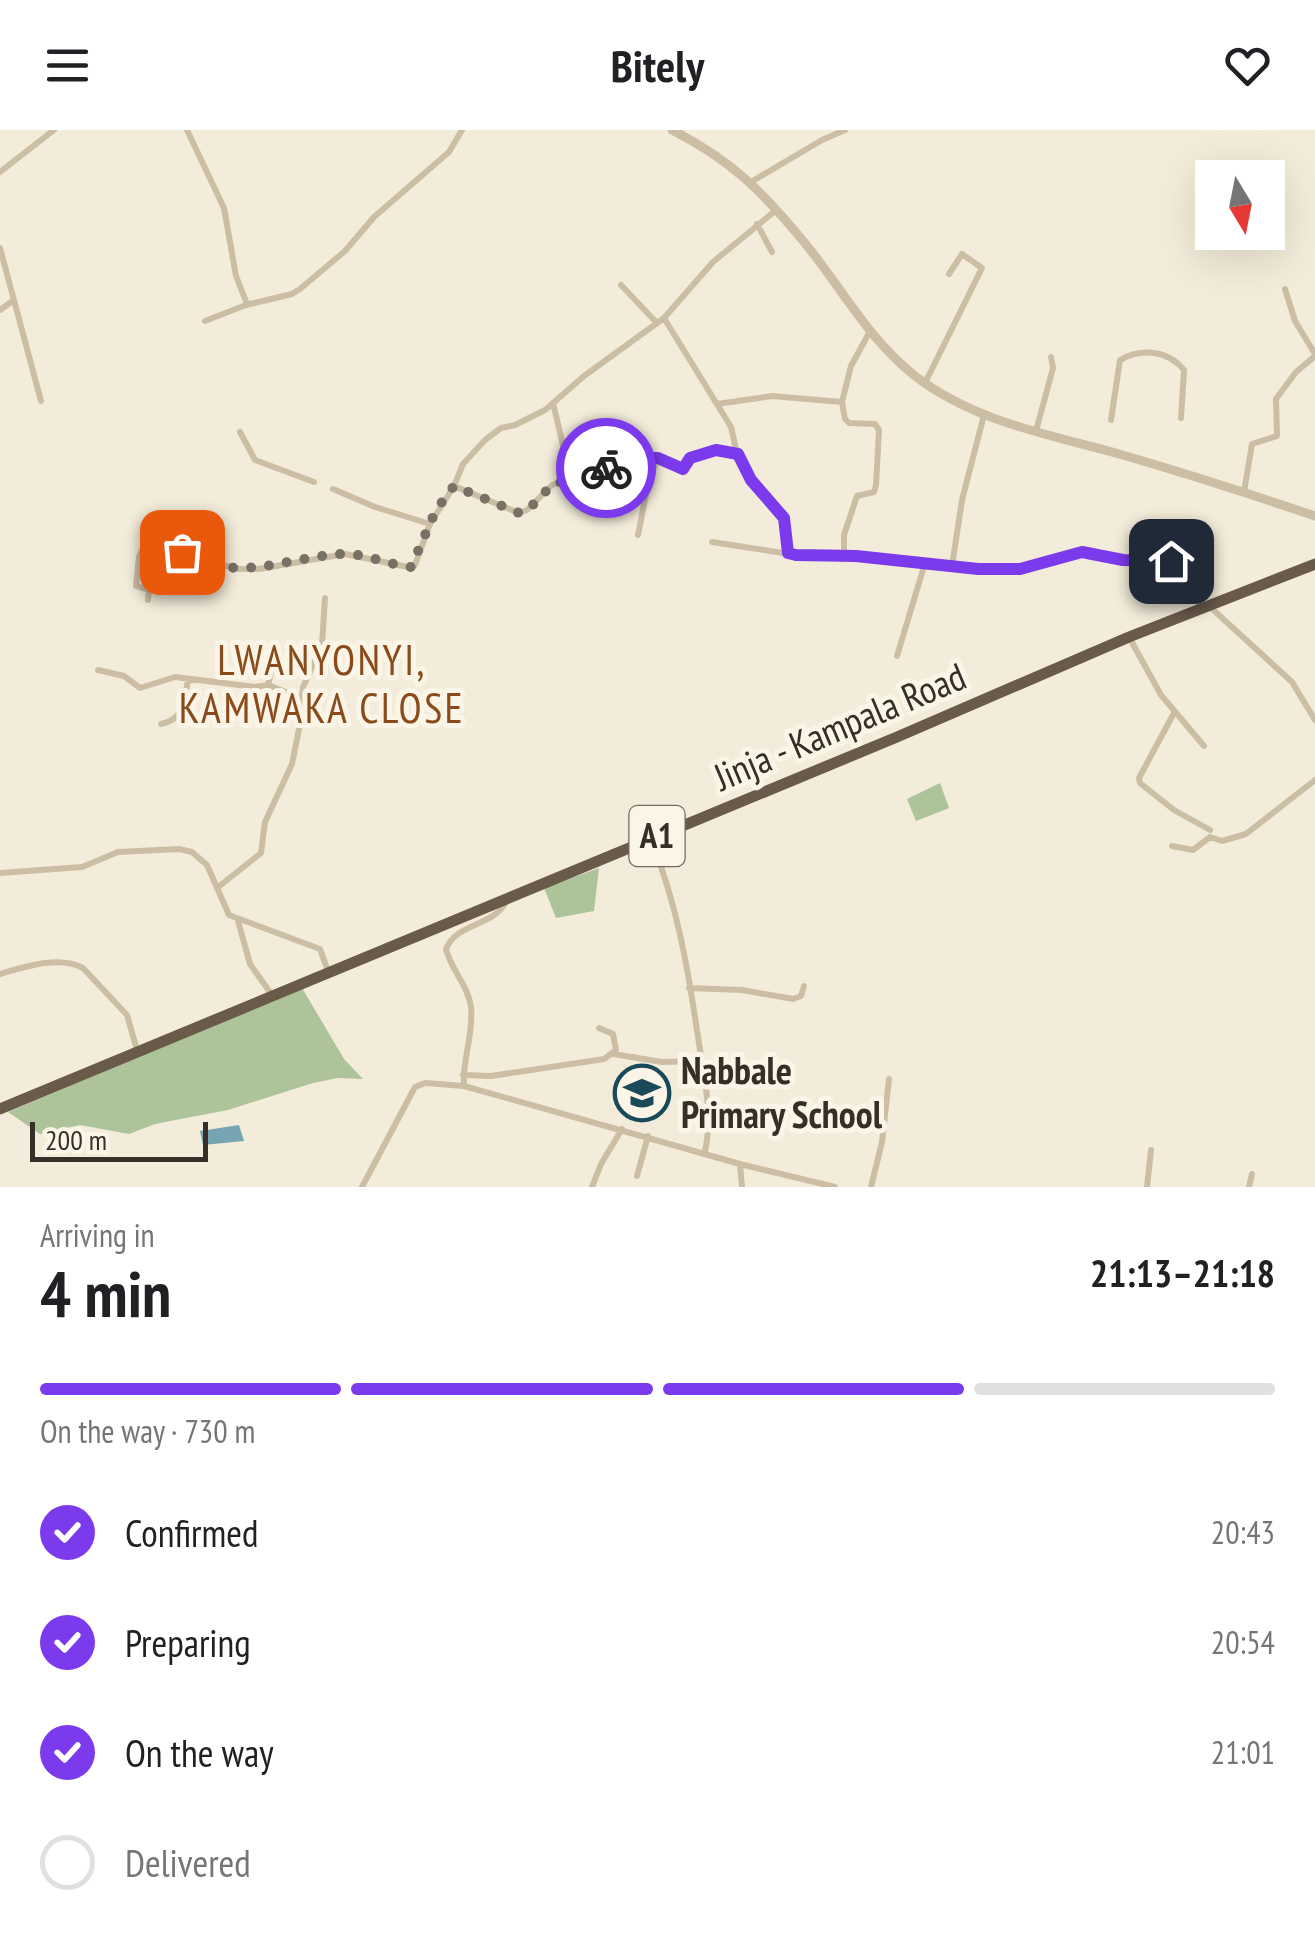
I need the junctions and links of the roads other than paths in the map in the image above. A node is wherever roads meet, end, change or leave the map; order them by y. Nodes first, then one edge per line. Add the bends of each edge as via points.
1 (54, 130) edge
2 (187, 130) edge
3 (462, 130) edge
4 (672, 130) edge
5 (845, 130) edge
6 (0, 172) edge
7 (751, 182) junction
8 (775, 210) junction
9 (757, 224) junction
10 (0, 248) edge
11 (772, 252) dead end
12 (949, 274) dead end
13 (621, 285) dead end
14 (1285, 288) dead end
15 (14, 300) junction
16 (248, 304) junction
17 (0, 310) edge
18 (661, 320) junction
19 (206, 322) dead end
20 (870, 332) junction
21 (1315, 355) edge
22 (1051, 356) dead end
23 (925, 383) junction
24 (41, 401) dead end
25 (842, 402) junction
26 (554, 403) junction
27 (717, 404) junction
28 (984, 415) junction
29 (1181, 418) dead end
30 (1111, 420) dead end
31 (240, 432) dead end
32 (1035, 432) junction
33 (738, 454) junction
34 (658, 458) junction
35 (571, 480) junction
36 (314, 482) dead end
37 (454, 486) junction
38 (333, 489) dead end
39 (1244, 492) junction
40 (1315, 516) edge
41 (430, 524) junction
42 (638, 535) dead end
43 (712, 542) dead end
44 (788, 553) junction
45 (844, 555) junction
46 (925, 563) junction
47 (1315, 564) edge
48 (952, 566) junction
49 (325, 598) dead end
50 (148, 600) dead end
51 (1204, 606) junction
52 (1129, 638) junction
53 (896, 656) dead end
54 (277, 657) dead end
55 (98, 670) dead end
56 (188, 680) junction
57 (268, 685) junction
58 (301, 698) junction
59 (1174, 714) junction
60 (1315, 720) edge
61 (161, 724) dead end
62 (1204, 746) dead end
63 (1315, 780) edge
64 (1210, 830) dead end
65 (650, 839) junction
66 (1172, 846) dead end
67 (0, 873) edge
68 (217, 888) junction
69 (506, 900) junction
70 (237, 920) junction
71 (328, 971) junction
72 (0, 974) edge
73 (804, 986) dead end
74 (690, 988) junction
75 (272, 995) junction
76 (599, 1028) dead end
77 (138, 1052) junction
78 (613, 1054) junction
79 (702, 1061) junction
80 (463, 1075) junction
81 (889, 1079) dead end
82 (464, 1086) junction
83 (0, 1109) edge
84 (622, 1129) junction
85 (648, 1136) junction
86 (1150, 1150) dead end
87 (705, 1152) junction
88 (740, 1164) junction
89 (1252, 1174) dead end
90 (637, 1176) dead end
91 (362, 1187) edge
92 (592, 1187) edge
93 (742, 1187) edge
94 (835, 1187) edge
95 (871, 1187) edge
96 (1147, 1187) edge
97 (1249, 1187) edge

1 - 6 street
2 - 16 street via 224,208
3 - 16 street via 448,152 300,289
4 - 7 street
5 - 7 street
7 - 8 street
8 - 9 street
8 - 20 street
9 - 11 street
9 - 18 street
10 - 15 street
12 - 23 street via 964,254 982,268
13 - 18 street
14 - 21 street
15 - 17 street
15 - 24 street
16 - 19 street
18 - 26 street
18 - 27 street
20 - 23 street
20 - 25 street via 851,366
21 - 39 street via 1276,399 1277,436 1252,444
22 - 32 street
23 - 28 street
25 - 27 street via 772,396
25 - 45 street via 849,422 880,430 874,492 857,496
26 - 35 street
26 - 37 street via 485,440
27 - 33 street
28 - 32 street
28 - 48 street
29 - 30 street via 1183,368 1154,353 1120,360
31 - 36 street via 256,460
32 - 39 street
33 - 34 street via 716,450 690,458 683,469
33 - 44 street via 784,518
34 - 35 street
34 - 42 street
35 - 37 street via 552,485 519,513
37 - 41 street
38 - 41 street
39 - 40 street
41 - 50 street via 415,565 408,567 345,554 240,569 192,558 148,537 136,586 149,590
43 - 44 street
44 - 45 street
45 - 46 street
46 - 48 street
46 - 53 street
47 - 51 highway, Jinja - Kampala Road / A1
48 - 51 street via 1020,569 1082,552 1171,561 1185,567
49 - 58 street via 322,645
51 - 52 highway, Jinja - Kampala Road / A1
51 - 60 street via 1292,682
52 - 59 street
52 - 65 highway, Jinja - Kampala Road / A1
54 - 57 street
55 - 56 street via 140,688 175,677
56 - 57 street
56 - 61 street via 185,706
57 - 58 street
58 - 68 street via 292,764 265,822 261,853
59 - 62 street
59 - 64 street via 1140,783
63 - 66 street via 1234,840 1210,837 1193,850
65 - 69 highway, Jinja - Kampala Road / A1
65 - 74 street via 668,881
67 - 68 street via 82,867 118,852 179,849 207,865
68 - 70 street
69 - 71 highway, Jinja - Kampala Road / A1
69 - 80 street via 500,912 452,937 446,949 471,1004
70 - 71 street via 320,949
70 - 75 street via 250,964
71 - 75 highway, Jinja - Kampala Road / A1
72 - 77 street via 63,962 82,968 126,1015
73 - 74 street via 793,999
74 - 79 street
75 - 77 highway, Jinja - Kampala Road / A1
76 - 78 street via 612,1034
77 - 83 highway, Jinja - Kampala Road / A1
78 - 79 street
78 - 80 street
79 - 87 street via 709,1107
80 - 82 street
81 - 95 street
82 - 84 street
82 - 91 street via 415,1088
84 - 85 street
84 - 92 street
85 - 87 street
85 - 90 street
86 - 96 street
87 - 88 street
88 - 93 street
88 - 94 street
89 - 97 street

